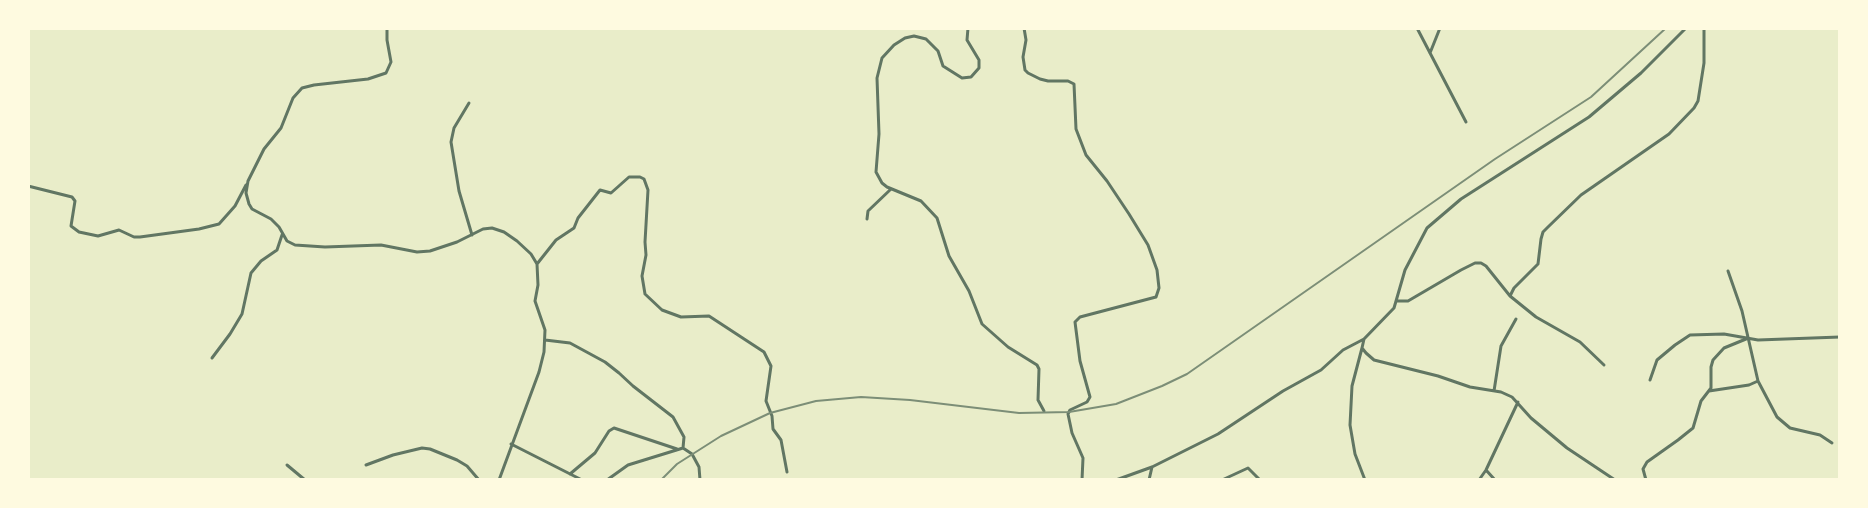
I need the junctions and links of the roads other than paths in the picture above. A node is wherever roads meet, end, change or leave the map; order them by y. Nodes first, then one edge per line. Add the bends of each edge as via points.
1 (387, 28) edge
2 (968, 28) edge
3 (1024, 28) edge
4 (1417, 28) edge
5 (1440, 28) edge
6 (1686, 28) edge
7 (1704, 28) edge
8 (1430, 53) junction
9 (469, 103) dead end
10 (1466, 122) dead end
11 (248, 181) junction
12 (28, 186) edge
13 (891, 189) junction
14 (867, 219) dead end
15 (283, 233) junction
16 (472, 235) junction
17 (537, 264) junction
18 (1728, 271) dead end
19 (1510, 296) junction
20 (1397, 301) junction
21 (1516, 319) dead end
22 (1839, 337) edge
23 (1364, 339) junction
24 (1747, 339) junction
25 (545, 340) junction
26 (1362, 348) junction
27 (212, 358) dead end
28 (1604, 365) dead end
29 (1650, 380) dead end
30 (1758, 381) junction
31 (1494, 391) junction
32 (1709, 392) junction
33 (1518, 402) junction
34 (1044, 411) dead end
35 (1832, 443) dead end
36 (511, 444) junction
37 (683, 448) junction
38 (677, 449) junction
39 (287, 465) dead end
40 (366, 465) dead end
41 (1152, 467) junction
42 (1486, 470) junction
43 (787, 472) dead end
44 (570, 474) junction
45 (304, 480) edge
46 (479, 480) edge
47 (499, 480) edge
48 (582, 480) edge
49 (607, 480) edge
50 (700, 480) edge
51 (1082, 480) edge
52 (1116, 480) edge
53 (1149, 480) edge
54 (1222, 480) edge
55 (1260, 480) edge
56 (1365, 480) edge
57 (1479, 480) edge
58 (1495, 480) edge
59 (1615, 480) edge
60 (1646, 480) edge

1 - 11 street via 391,62 386,73 302,88
2 - 13 street via 967,40 979,60 979,68 971,77 962,78 943,66 938,51 927,39 915,36 894,45 882,58 877,78 879,134 875,167 877,177
3 - 51 street via 1025,70 1040,79 1074,84 1076,129 1086,155 1134,222 1157,270 1156,297 1080,317 1075,322 1090,397 1068,414 1082,454
4 - 8 street
5 - 8 street
6 - 20 street via 1589,117 1461,199 1428,228 1405,270
7 - 19 street via 1704,63 1695,108 1669,134 1581,195 1543,232 1538,264
8 - 10 street
9 - 16 street via 454,128 451,142
11 - 12 street via 235,206 219,224 140,237 118,230 98,236 79,232 71,226 75,201 72,197
11 - 15 street via 246,193 252,209 272,219
13 - 14 street via 868,210
13 - 34 street via 921,201 937,218 949,256 969,291 981,324 1037,365 1038,400
15 - 16 street via 295,245 381,245 417,252 445,247
15 - 27 street via 277,250 251,273 242,314
16 - 17 street via 492,228 504,232
17 - 25 street via 535,300
17 - 43 street via 556,240 573,228 600,190 610,193 629,177 644,179 648,190 642,276 645,294 662,310 681,317 709,316 764,352 771,366 766,401 773,429 781,440
18 - 24 street
19 - 20 street via 1481,263 1461,270 1408,301
19 - 28 street via 1536,317 1580,342
20 - 23 street
21 - 31 street via 1501,346
22 - 24 street
23 - 26 street
23 - 41 street via 1218,434
24 - 29 street via 1724,334 1690,335 1657,360
24 - 30 street
24 - 32 street via 1724,348 1713,360
25 - 36 street via 539,372
25 - 37 street via 570,343 605,362 673,417 684,437
26 - 31 street via 1374,360
26 - 56 street via 1352,386 1350,425
30 - 32 street
30 - 35 street via 1784,425 1820,435
31 - 33 street
32 - 60 street via 1701,401 1692,428 1647,462 1642,469
33 - 42 street
33 - 59 street via 1567,448
36 - 44 street
36 - 47 street
37 - 38 street
37 - 50 street via 692,454 699,467
38 - 44 street via 614,428 595,453
38 - 49 street via 628,465
39 - 45 street
40 - 46 street via 430,448 467,466
41 - 52 street
41 - 53 street
42 - 57 street
42 - 58 street
44 - 48 street
54 - 55 street via 1248,468

